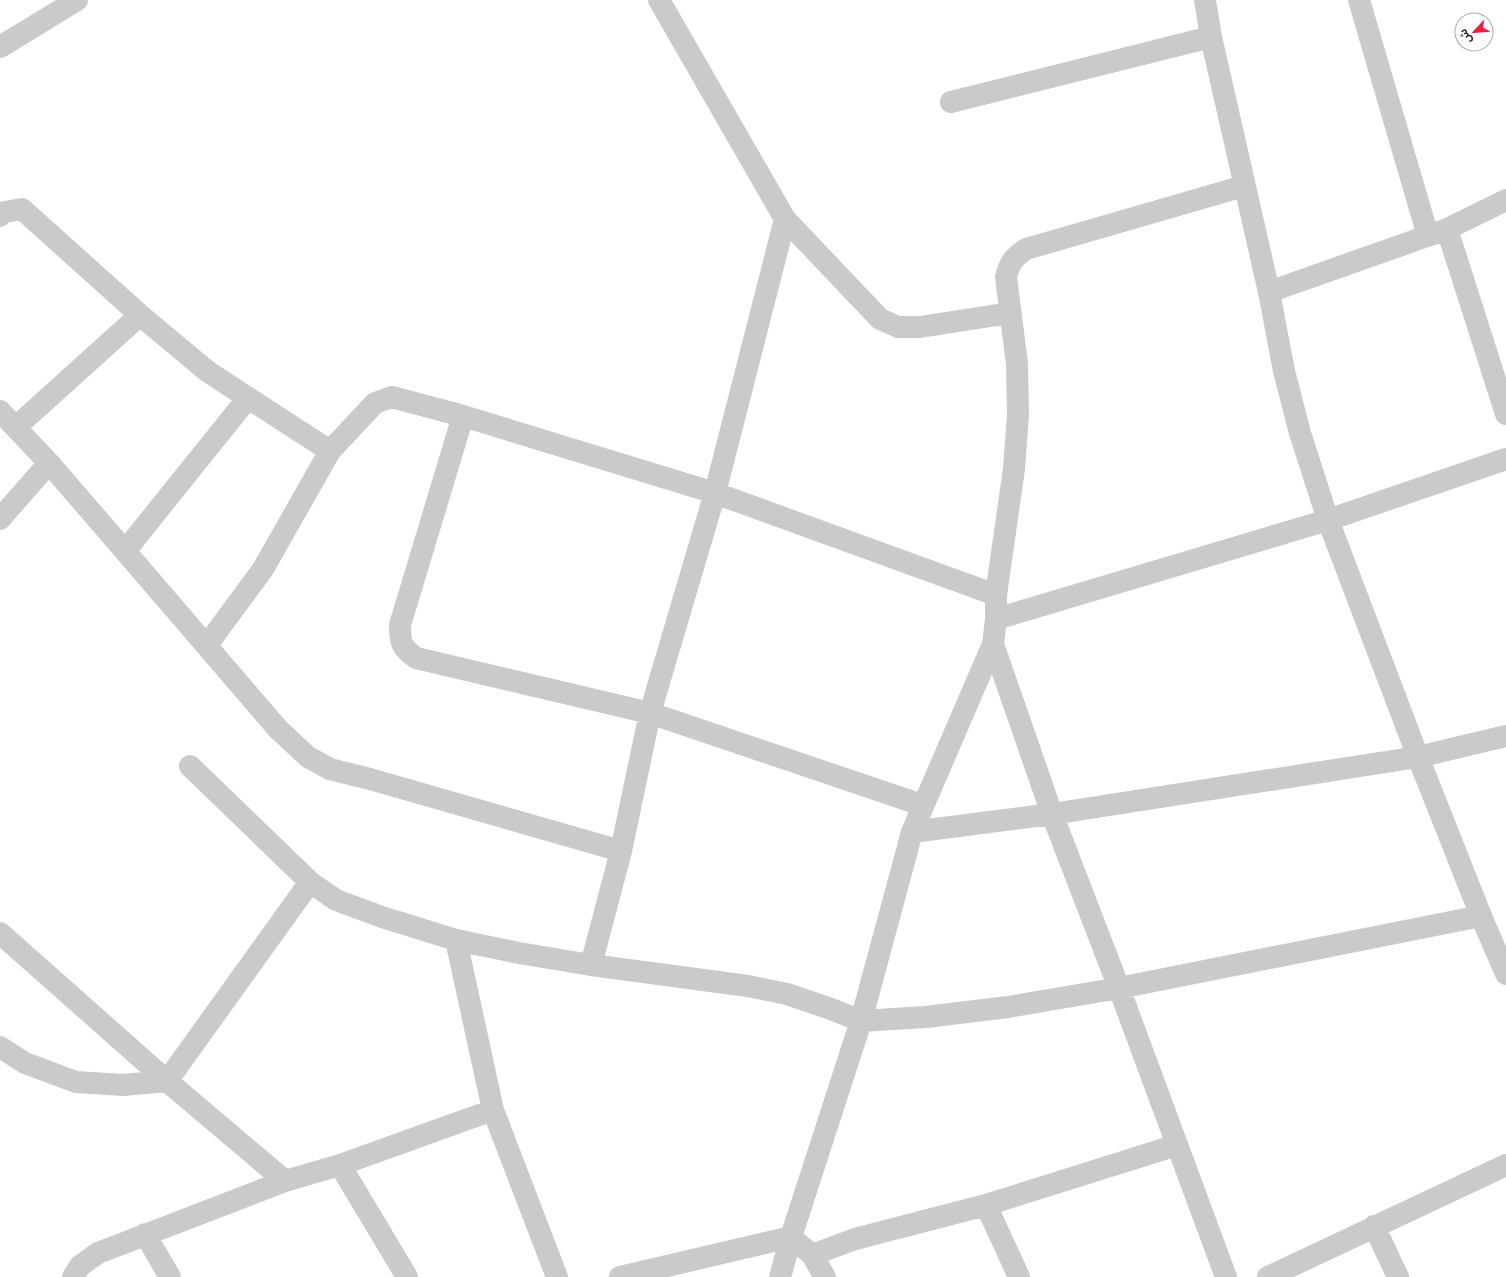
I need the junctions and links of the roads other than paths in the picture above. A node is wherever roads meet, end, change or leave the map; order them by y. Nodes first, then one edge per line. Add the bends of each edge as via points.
1 (77, 0) edge
2 (659, 0) edge
3 (1205, 0) edge
4 (1359, 0) edge
5 (1211, 37) junction
6 (0, 47) edge
7 (951, 102) dead end
8 (1244, 186) junction
9 (1506, 200) edge
10 (0, 216) edge
11 (785, 219) junction
12 (1438, 233) junction
13 (1269, 292) junction
14 (1010, 313) junction
15 (140, 315) junction
16 (248, 398) junction
17 (0, 411) edge
18 (1506, 414) edge
19 (463, 416) junction
20 (16, 427) junction
21 (330, 451) junction
22 (1506, 459) edge
23 (49, 463) junction
24 (715, 493) junction
25 (0, 519) edge
26 (1328, 520) junction
27 (126, 551) junction
28 (996, 595) junction
29 (996, 619) junction
30 (993, 644) junction
31 (206, 645) junction
32 (650, 713) junction
33 (1506, 736) edge
34 (1418, 757) junction
35 (190, 766) dead end
36 (922, 805) junction
37 (1052, 814) junction
38 (912, 832) junction
39 (621, 851) junction
40 (310, 882) junction
41 (1481, 916) junction
42 (0, 933) edge
43 (456, 940) junction
44 (592, 965) junction
45 (1506, 974) edge
46 (1120, 988) junction
47 (861, 1021) junction
48 (0, 1047) edge
49 (167, 1081) junction
50 (493, 1110) junction
51 (1177, 1145) junction
52 (340, 1165) junction
53 (1506, 1165) edge
54 (285, 1181) junction
55 (986, 1205) junction
56 (1374, 1226) junction
57 (145, 1234) junction
58 (791, 1236) junction
59 (812, 1255) junction
60 (73, 1277) edge
61 (170, 1277) edge
62 (407, 1277) edge
63 (557, 1277) edge
64 (620, 1277) edge
65 (780, 1277) edge
66 (825, 1277) edge
67 (1019, 1277) edge
68 (1226, 1277) edge
69 (1268, 1277) edge
70 (1398, 1277) edge

1 - 6 street
2 - 11 street
3 - 5 street
4 - 12 street
5 - 7 street
5 - 8 street
8 - 13 street
8 - 14 street via 1026,249 1015,256 1006,277
9 - 12 street
10 - 15 street via 5,212 22,209
11 - 14 street via 880,319 898,327 920,327
11 - 24 street
12 - 13 street
12 - 18 street
13 - 26 street via 1284,371 1300,433
14 - 28 street via 1018,415 1014,469
15 - 16 street via 207,371
15 - 20 street
16 - 21 street
16 - 27 street
17 - 20 street
19 - 21 street via 392,397 375,403
19 - 24 street
19 - 32 street via 400,625 400,639 407,651 416,658
20 - 23 street
21 - 31 street via 263,569
22 - 26 street
23 - 25 street
23 - 27 street
24 - 28 street
24 - 32 street
26 - 29 street
26 - 34 street
27 - 31 street
28 - 29 street
29 - 30 street
30 - 36 street
30 - 37 street
31 - 39 street via 278,729 308,757 330,769
32 - 36 street
32 - 39 street
33 - 34 street
34 - 37 street
34 - 41 street
35 - 40 street
36 - 38 street
37 - 38 street
37 - 46 street
38 - 47 street
39 - 44 street
40 - 43 street via 336,900
40 - 49 street
41 - 45 street
41 - 46 street
42 - 49 street
43 - 44 street via 519,954
43 - 50 street
44 - 47 street via 748,986 787,994
46 - 47 street via 1008,1007 926,1017
46 - 51 street
47 - 58 street
48 - 49 street via 24,1063 76,1082 123,1084
49 - 54 street
50 - 52 street
50 - 63 street
51 - 55 street
51 - 68 street
52 - 54 street
52 - 62 street
53 - 56 street
54 - 57 street
55 - 59 street via 855,1239
55 - 67 street
56 - 69 street
56 - 70 street
57 - 60 street via 98,1252 80,1266
57 - 61 street
58 - 59 street
58 - 64 street
58 - 65 street
59 - 66 street

